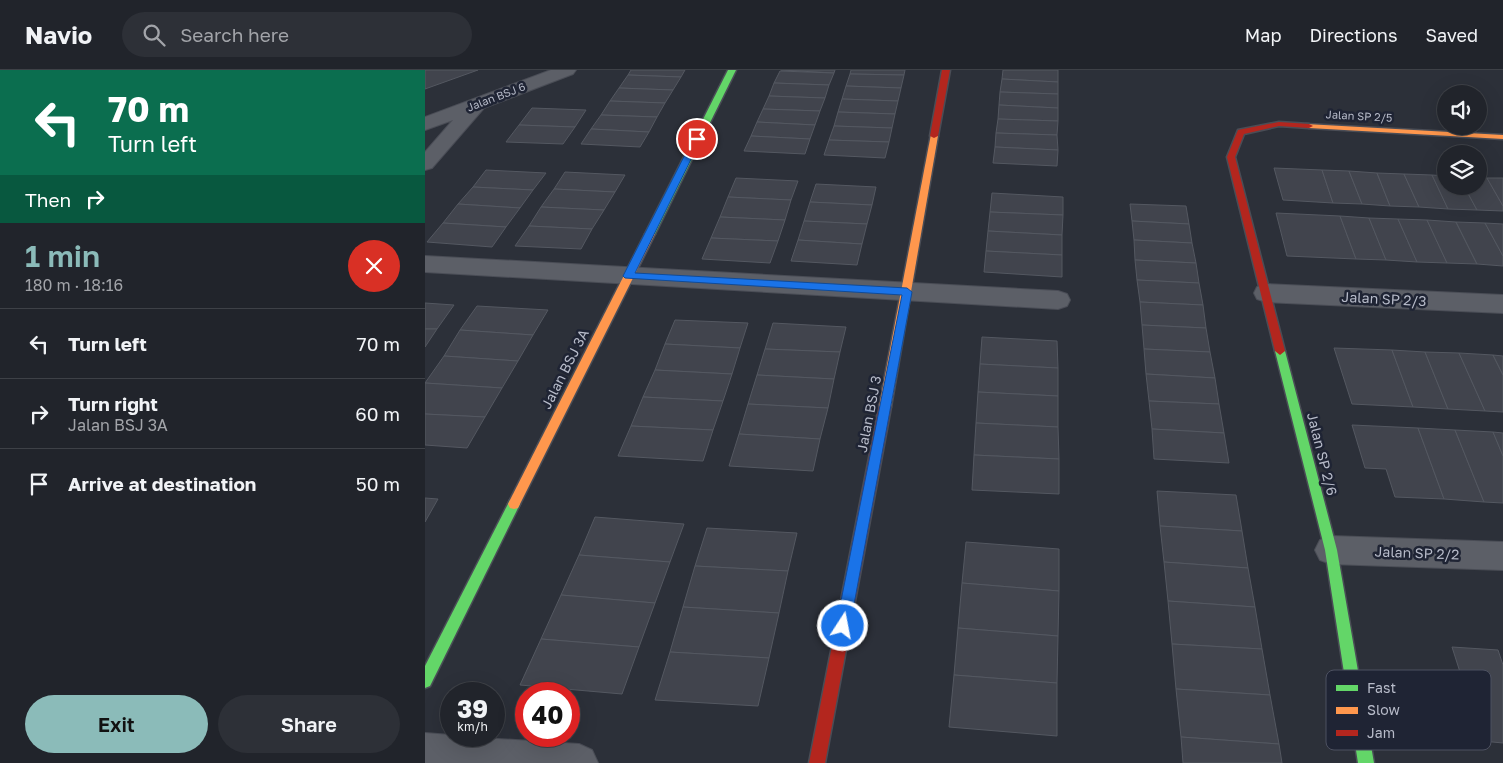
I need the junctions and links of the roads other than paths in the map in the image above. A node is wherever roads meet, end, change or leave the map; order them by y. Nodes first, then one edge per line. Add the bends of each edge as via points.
1 (567, 70) edge
2 (732, 70) edge
3 (946, 70) edge
4 (477, 104) junction
5 (425, 124) edge
6 (1503, 137) edge
7 (1231, 157) joint
8 (425, 164) edge
9 (425, 264) edge
10 (628, 276) junction
11 (907, 292) junction
12 (1266, 293) junction
13 (1058, 300) dead end
14 (1503, 304) edge
15 (1331, 550) junction
16 (1503, 556) edge
17 (1350, 670) edge
18 (425, 681) edge
19 (1363, 750) edge
20 (425, 751) edge
21 (579, 763) edge
22 (817, 763) edge
23 (1365, 763) edge

1 - 4 street, Jalan BSJ 6
2 - 10 street, Jalan BSJ 3A
3 - 11 street, Jalan BSJ 3
4 - 5 street, Jalan BSJ 6
4 - 8 street
6 - 7 street, Jalan SP 2/5 via 1279,124 1241,132
7 - 12 street, Jalan SP 2/6
9 - 10 street
10 - 11 street
10 - 18 street, Jalan BSJ 3A
11 - 13 street
11 - 22 street, Jalan BSJ 3
12 - 14 street, Jalan SP 2/3
12 - 15 street, Jalan SP 2/6
15 - 16 street, Jalan SP 2/2
15 - 17 street, Jalan SP 2/6
19 - 23 street, Jalan SP 2/6
20 - 21 street

